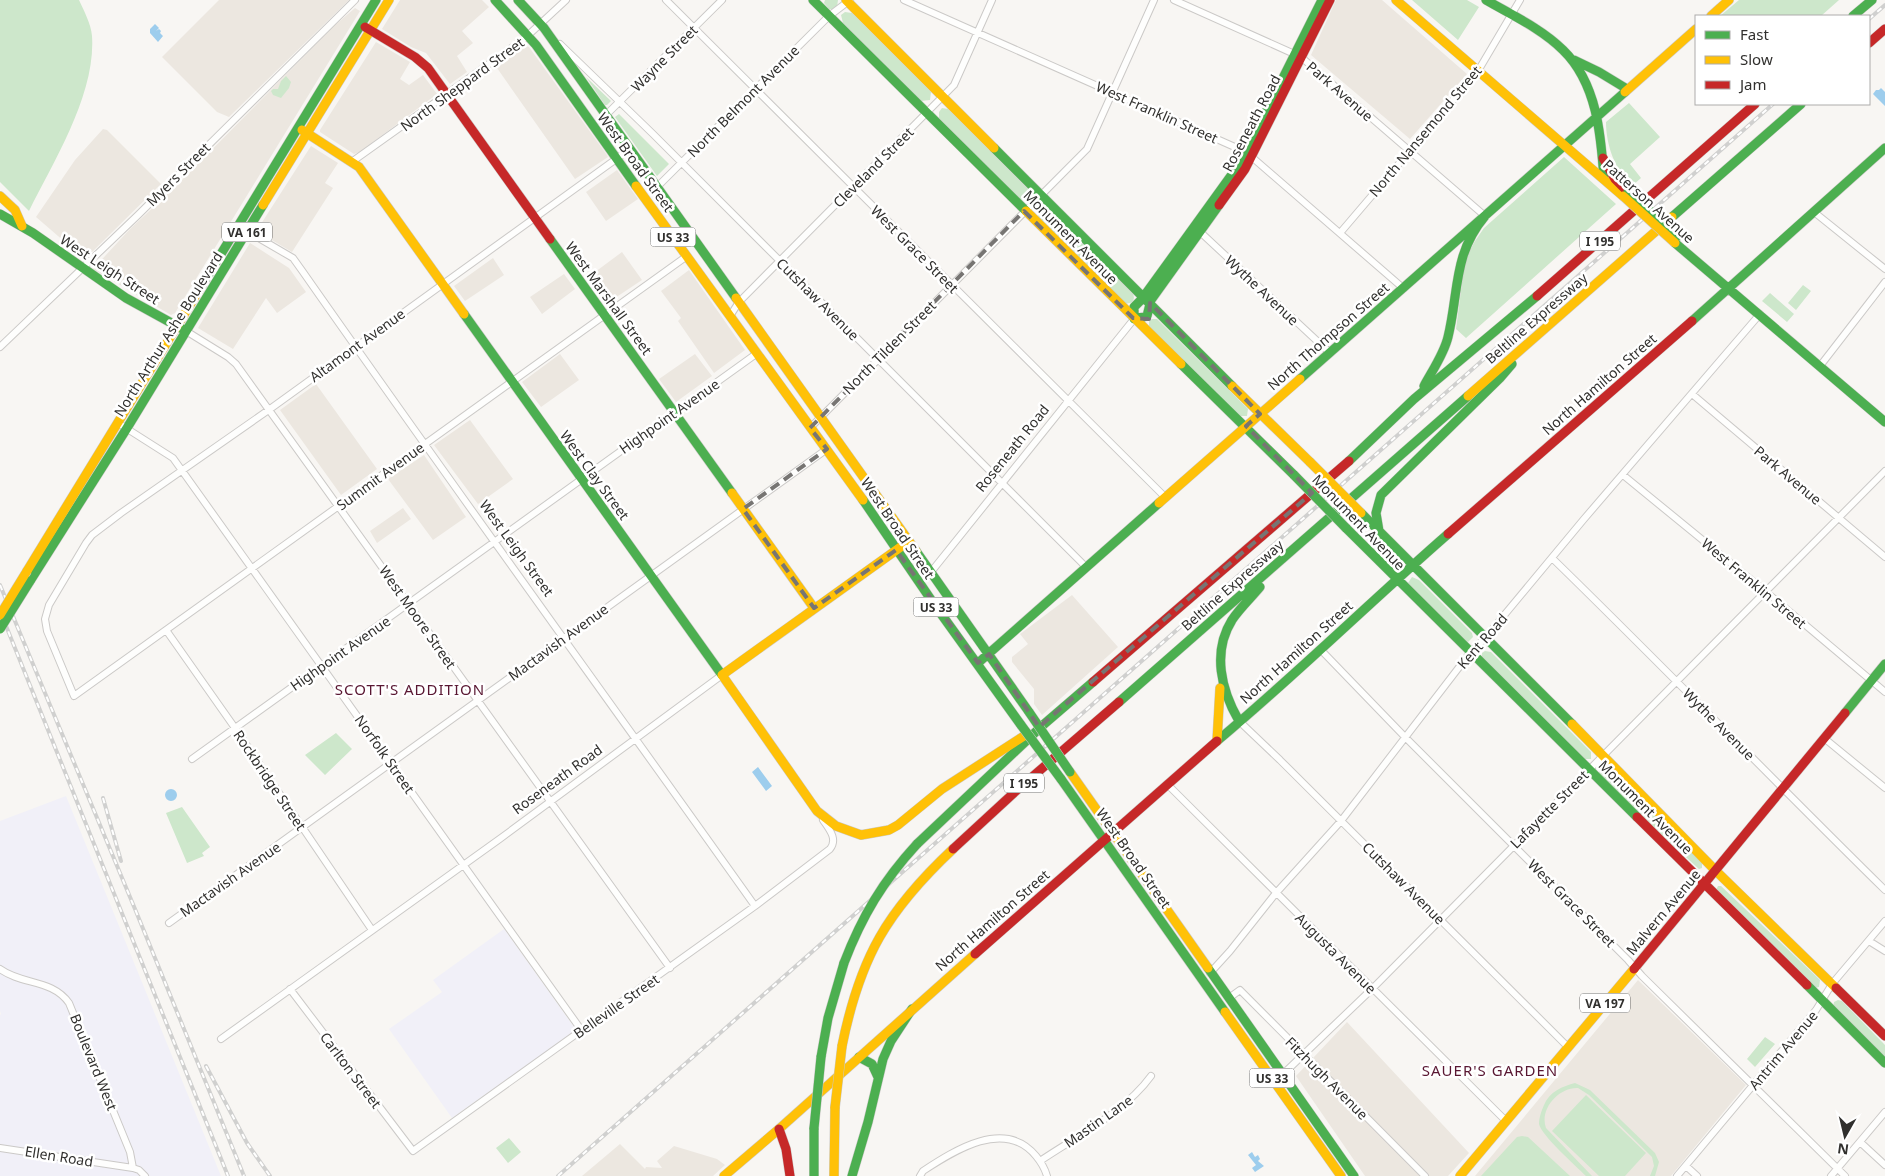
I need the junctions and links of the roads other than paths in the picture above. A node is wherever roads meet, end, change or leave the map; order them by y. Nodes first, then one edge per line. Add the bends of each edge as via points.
1 (355, 0) edge
2 (375, 0) edge
3 (495, 0) edge
4 (518, 0) edge
5 (566, 0) edge
6 (666, 0) edge
7 (722, 0) edge
8 (904, 0) edge
9 (992, 0) edge
10 (1154, 0) edge
11 (1174, 0) edge
12 (1322, 0) edge
13 (1330, 0) edge
14 (1396, 0) edge
15 (1486, 0) edge
16 (1520, 0) edge
17 (1729, 0) edge
18 (1872, 0) edge
19 (815, 1) edge
20 (848, 1) edge
21 (387, 3) edge
22 (1510, 15) junction
23 (1711, 15) edge
24 (1855, 15) edge
25 (829, 16) junction
26 (541, 24) junction
27 (361, 25) junction
28 (694, 28) junction
29 (1885, 29) edge
30 (370, 30) junction
31 (1695, 30) edge
32 (978, 32) junction
33 (548, 33) junction
34 (528, 36) junction
35 (1870, 42) edge
36 (1298, 55) junction
37 (1572, 59) junction
38 (1478, 71) junction
39 (755, 89) junction
40 (1628, 89) junction
41 (1113, 92) junction
42 (447, 94) junction
43 (943, 97) junction
44 (619, 102) junction
45 (1754, 105) edge
46 (1800, 105) edge
47 (927, 113) junction
48 (606, 116) junction
49 (1595, 117) junction
50 (298, 127) junction
51 (308, 133) junction
52 (1564, 145) junction
53 (1885, 148) edge
54 (630, 149) junction
55 (1410, 151) junction
56 (1249, 154) junction
57 (1602, 156) junction
58 (617, 158) junction
59 (353, 161) junction
60 (681, 162) junction
61 (1604, 179) junction
62 (657, 187) junction
63 (853, 187) junction
64 (1041, 194) junction
65 (1626, 194) junction
66 (0, 196) edge
67 (1024, 211) junction
68 (1814, 212) junction
69 (0, 214) edge
70 (1485, 216) junction
71 (534, 217) junction
72 (22, 226) junction
73 (238, 226) junction
74 (1197, 229) junction
75 (248, 231) junction
76 (1340, 233) junction
77 (686, 256) junction
78 (780, 261) junction
79 (82, 268) junction
80 (1885, 269) edge
81 (1885, 282) edge
82 (442, 283) junction
83 (951, 285) junction
84 (1403, 288) junction
85 (1728, 288) junction
86 (1147, 300) junction
87 (739, 302) junction
88 (1760, 314) junction
89 (605, 315) junction
90 (730, 316) junction
91 (1134, 319) junction
92 (176, 326) junction
93 (186, 331) junction
94 (1534, 337) junction
95 (355, 346) junction
96 (0, 347) edge
97 (1330, 353) junction
98 (756, 354) junction
99 (879, 359) junction
100 (1820, 366) junction
101 (512, 382) junction
102 (1692, 394) junction
103 (1414, 399) junction
104 (1068, 400) junction
105 (270, 409) junction
106 (674, 412) junction
107 (1260, 414) junction
108 (821, 417) junction
109 (1885, 422) edge
110 (118, 423) junction
111 (1245, 427) junction
112 (127, 428) junction
113 (810, 428) junction
114 (424, 445) junction
115 (827, 449) junction
116 (182, 470) junction
117 (1885, 471) edge
118 (1623, 475) junction
119 (581, 479) junction
120 (1003, 482) junction
121 (1166, 498) junction
122 (339, 506) junction
123 (743, 509) junction
124 (1838, 518) junction
125 (1379, 531) junction
126 (495, 540) junction
127 (909, 541) junction
128 (896, 550) junction
129 (1885, 557) edge
130 (1552, 558) junction
131 (1413, 565) junction
132 (1086, 567) junction
133 (252, 568) junction
134 (1274, 568) junction
135 (931, 572) junction
136 (651, 576) junction
137 (1396, 580) junction
138 (1765, 591) junction
139 (408, 604) junction
140 (814, 608) junction
141 (0, 615) edge
142 (0, 629) edge
143 (166, 630) junction
144 (564, 637) junction
145 (1486, 637) junction
146 (1321, 650) junction
147 (1470, 652) junction
148 (989, 654) junction
149 (978, 663) junction
150 (1885, 664) edge
151 (322, 665) junction
152 (1221, 672) junction
153 (722, 675) junction
154 (1676, 681) junction
155 (1872, 681) junction
156 (1885, 692) edge
157 (74, 696) joint
158 (478, 701) junction
159 (1239, 721) junction
160 (1043, 726) junction
161 (235, 728) junction
162 (1405, 737) junction
163 (635, 738) junction
164 (1824, 738) junction
165 (1216, 741) junction
166 (1603, 756) junction
167 (192, 759) dead end
168 (391, 763) junction
169 (1588, 770) junction
170 (1168, 783) junction
171 (1783, 788) junction
172 (1885, 788) edge
173 (550, 802) junction
174 (817, 811) junction
175 (1341, 821) junction
176 (301, 828) junction
177 (1112, 832) junction
178 (1104, 840) junction
179 (1514, 844) junction
180 (818, 858) joint
181 (464, 864) junction
182 (1716, 871) junction
183 (1704, 884) junction
184 (1885, 890) edge
185 (1276, 893) junction
186 (755, 906) junction
187 (1440, 919) junction
188 (1885, 921) edge
189 (169, 923) dead end
190 (372, 930) junction
191 (1869, 941) junction
192 (1885, 951) edge
193 (1634, 967) junction
194 (670, 968) junction
195 (0, 969) edge
196 (1210, 972) junction
197 (1204, 980) junction
198 (1832, 984) junction
199 (290, 989) junction
200 (1372, 989) junction
201 (1229, 998) junction
202 (1822, 1000) junction
203 (912, 1009) junction
204 (582, 1031) junction
205 (1885, 1036) edge
206 (221, 1039) dead end
207 (1568, 1046) junction
208 (1304, 1055) junction
209 (859, 1057) junction
210 (1885, 1063) edge
211 (1283, 1075) junction
212 (1151, 1076) dead end
213 (879, 1079) junction
214 (1275, 1082) junction
215 (1753, 1085) junction
216 (1885, 1112) edge
217 (1506, 1121) junction
218 (779, 1129) junction
219 (1860, 1142) junction
220 (0, 1148) edge
221 (413, 1151) joint
222 (1040, 1161) junction
223 (1884, 1163) edge
224 (1686, 1166) junction
225 (133, 1168) junction
226 (1838, 1168) junction
227 (144, 1176) edge
228 (724, 1176) edge
229 (790, 1176) edge
230 (814, 1176) edge
231 (834, 1176) edge
232 (852, 1176) edge
233 (920, 1176) edge
234 (1047, 1176) edge
235 (1341, 1176) edge
236 (1354, 1176) edge
237 (1425, 1176) edge
238 (1460, 1176) edge
239 (1677, 1176) edge
240 (1697, 1176) edge
241 (1831, 1176) edge
242 (1845, 1176) edge

1 - 79 street, Myers Street
2 - 21 street
2 - 27 main road, North Arthur Ashe Boulevard / VA 161
3 - 34 main road, West Broad Street / US 33
4 - 26 main road, West Broad Street / US 33
5 - 26 street, North Sheppard Street
6 - 28 street, West Grace Street
7 - 28 street, Wayne Street
8 - 32 street, West Franklin Street
9 - 32 street, Cleveland Street
10 - 41 street, North Tilden Street
11 - 36 street, Park Avenue
12 - 36 main road, Roseneath Road
13 - 36 main road, Roseneath Road
14 - 38 main road, Patterson Avenue
15 - 22 main road
16 - 22 street, North Nansemond Street
17 - 23 main road
18 - 24 main road
19 - 25 main road, Monument Avenue
20 - 25 street, North Belmont Avenue
20 - 43 main road, Monument Avenue
21 - 30 main road, North Arthur Ashe Boulevard / VA 161
22 - 37 main road
22 - 38 street, North Nansemond Street
25 - 39 street, North Belmont Avenue
25 - 47 main road, Monument Avenue
26 - 33 main road, West Broad Street / US 33
26 - 34 street, North Sheppard Street
27 - 30 main road, West Marshall Street
27 - 50 main road, North Arthur Ashe Boulevard / VA 161
28 - 39 street, West Grace Street
28 - 44 street, Wayne Street
29 - 35 main road
30 - 42 main road, West Marshall Street via 423,63
30 - 51 main road, North Arthur Ashe Boulevard / VA 161
31 - 40 main road, North Thompson Street
32 - 41 street, West Franklin Street
32 - 43 street, Cleveland Street via 954,85
33 - 44 street, Cutshaw Avenue
33 - 48 main road, West Broad Street / US 33
34 - 42 street, North Sheppard Street
34 - 58 main road, West Broad Street / US 33
36 - 55 street, Park Avenue
36 - 56 main road, Roseneath Road
37 - 40 main road
37 - 49 main road via 1587,84
38 - 52 main road, Patterson Avenue
38 - 55 street, North Nansemond Street
39 - 60 street, North Belmont Avenue
39 - 63 street, West Grace Street
40 - 49 main road, North Thompson Street
41 - 56 street, West Franklin Street
41 - 64 street, North Tilden Street via 1087,149
42 - 59 street, North Sheppard Street
42 - 71 main road, West Marshall Street
43 - 47 street, Cleveland Street
43 - 64 main road, Monument Avenue
44 - 48 street, Wayne Street
44 - 60 street, Cutshaw Avenue
45 - 103 main road, Beltline Expressway / I 195 via 1604,238
46 - 94 main road, Beltline Expressway / I 195
47 - 63 street, Cleveland Street
47 - 67 main road, Monument Avenue
48 - 54 main road, West Broad Street / US 33
49 - 52 main road, North Thompson Street
49 - 57 main road
50 - 51 main road, West Clay Street
50 - 73 main road, North Arthur Ashe Boulevard / VA 161
51 - 59 main road, West Clay Street
51 - 75 main road, North Arthur Ashe Boulevard / VA 161
52 - 61 main road, Patterson Avenue
52 - 70 main road, North Thompson Street
53 - 68 main road, North Hamilton Street
54 - 58 street, Altamont Avenue
54 - 62 main road, West Broad Street / US 33
55 - 70 street, Park Avenue
55 - 76 street, North Nansemond Street
56 - 74 main road, Roseneath Road via 1245,169
56 - 76 street, West Franklin Street
57 - 61 main road
57 - 65 main road
58 - 71 street, Altamont Avenue
58 - 77 main road, West Broad Street / US 33
59 - 82 main road, West Clay Street
60 - 62 street, North Belmont Avenue
60 - 78 street, Cutshaw Avenue
61 - 65 main road, Patterson Avenue
62 - 87 main road, West Broad Street / US 33
63 - 78 street, Cleveland Street
63 - 83 street, West Grace Street
64 - 67 street, North Tilden Street
64 - 86 main road, Monument Avenue
65 - 85 main road, Patterson Avenue, bridge
66 - 72 main road, West Leigh Street via 15,210
67 - 83 street, North Tilden Street
67 - 91 main road, Monument Avenue
68 - 80 street
68 - 85 main road, North Hamilton Street
69 - 72 main road, West Leigh Street
70 - 84 main road, North Thompson Street
70 - 103 main road via 1474,229 1461,260 1444,350
71 - 82 street, Altamont Avenue
71 - 89 main road, West Marshall Street
72 - 79 main road, West Leigh Street
73 - 75 street, West Leigh Street
73 - 92 main road, North Arthur Ashe Boulevard / VA 161
74 - 86 main road, Roseneath Road
74 - 97 street, Wythe Avenue
75 - 93 main road, North Arthur Ashe Boulevard / VA 161
75 - 95 street, West Leigh Street via 293,258
76 - 84 street, West Franklin Street
77 - 89 street, Summit Avenue
77 - 90 main road, West Broad Street / US 33
78 - 87 street, Cleveland Street
78 - 99 street, Cutshaw Avenue
79 - 92 main road, West Leigh Street
79 - 96 street, Myers Street
81 - 100 street
82 - 95 street, Altamont Avenue
82 - 101 main road, West Clay Street
83 - 99 street, North Tilden Street
83 - 104 street, West Grace Street
84 - 97 main road, North Thompson Street
85 - 88 main road, Patterson Avenue
85 - 131 main road, North Hamilton Street
86 - 91 main road, Roseneath Road via 1134,307
86 - 91 main road, Roseneath Road via 1146,317
86 - 107 main road, Monument Avenue
87 - 90 street, Cleveland Street
87 - 108 main road, West Broad Street / US 33
88 - 100 main road, Patterson Avenue
88 - 102 street, Kent Road
89 - 101 street, Summit Avenue
89 - 106 main road, West Marshall Street
90 - 98 main road, West Broad Street / US 33
91 - 104 street, Roseneath Road
91 - 111 main road, Monument Avenue
92 - 93 main road, West Leigh Street
92 - 110 main road, North Arthur Ashe Boulevard / VA 161
93 - 105 street, West Moore Street via 236,364
93 - 112 main road, North Arthur Ashe Boulevard / VA 161
94 - 125 main road via 1500,378 1381,495 1375,515
94 - 134 main road, Beltline Expressway / I 195
95 - 105 street, Altamont Avenue
95 - 114 street, West Leigh Street
97 - 107 main road, North Thompson Street
98 - 106 street, Highpoint Avenue
98 - 113 main road, West Broad Street / US 33
99 - 108 street, North Tilden Street
99 - 120 street, Cutshaw Avenue
100 - 109 main road, Patterson Avenue
101 - 114 street, Summit Avenue
101 - 119 main road, West Clay Street
102 - 118 street, Kent Road
102 - 124 street, Park Avenue
103 - 160 main road, Beltline Expressway / I 195 via 1336,473
104 - 120 street, Roseneath Road
104 - 121 street, West Grace Street
105 - 116 street, Altamont Avenue
105 - 122 street, West Moore Street
106 - 119 street, Highpoint Avenue
106 - 123 main road, West Marshall Street
107 - 111 main road, North Thompson Street
107 - 125 main road, Monument Avenue, bridge
108 - 113 street, North Tilden Street
108 - 127 main road, West Broad Street / US 33
110 - 112 street, Norfolk Street
110 - 141 main road, North Arthur Ashe Boulevard / VA 161, bridge
111 - 121 main road, North Thompson Street
111 - 137 main road, Monument Avenue, bridge
112 - 116 street, Norfolk Street via 173,458
112 - 142 main road, North Arthur Ashe Boulevard / VA 161, bridge
113 - 115 main road, West Broad Street / US 33
114 - 122 street, Summit Avenue
114 - 126 street, West Leigh Street
115 - 123 street, Mactavish Avenue
115 - 128 main road, West Broad Street / US 33
116 - 133 street, Norfolk Street
116 - 157 street, Altamont Avenue via 92,535 49,605 45,619 47,630
117 - 124 street, Lafayette Street
118 - 130 street, Kent Road
118 - 138 street, West Franklin Street
119 - 126 street, Highpoint Avenue
119 - 136 main road, West Clay Street
120 - 132 street, Cutshaw Avenue
120 - 135 street, Roseneath Road
121 - 132 main road, North Thompson Street
122 - 133 street, Summit Avenue
122 - 139 street, West Moore Street
123 - 136 street, Mactavish Avenue
123 - 140 main road, West Marshall Street
124 - 129 street, Park Avenue
124 - 138 street, Lafayette Street
125 - 131 main road, Monument Avenue
126 - 139 street, Highpoint Avenue
126 - 144 street, West Leigh Street
127 - 128 main road, Roseneath Road
127 - 135 main road, West Broad Street / US 33
128 - 140 main road, Roseneath Road
128 - 149 main road, West Broad Street / US 33
130 - 145 street, Kent Road
130 - 154 street, Wythe Avenue
131 - 137 main road, North Hamilton Street
131 - 145 main road, Monument Avenue
132 - 148 main road, North Thompson Street
133 - 143 street, Summit Avenue
133 - 151 street, Norfolk Street
134 - 152 main road via 1229,626 1222,647
134 - 231 main road, Beltline Expressway / I 195, bridge via 1019,788 926,873 894,913 871,951 854,995 842,1046 835,1107
135 - 148 main road, West Broad Street / US 33
136 - 144 street, Mactavish Avenue
136 - 153 main road, West Clay Street
137 - 146 main road, North Hamilton Street
137 - 147 main road, Monument Avenue
138 - 154 street, Lafayette Street
138 - 155 street, West Franklin Street
139 - 151 street, Highpoint Avenue
139 - 158 street, West Moore Street
140 - 153 main road, Roseneath Road
143 - 157 street, Summit Avenue
143 - 161 street, Rockbridge Street
144 - 158 street, Mactavish Avenue
144 - 163 street, West Leigh Street
145 - 147 street, Kent Road
145 - 166 main road, Monument Avenue
146 - 159 main road, North Hamilton Street
146 - 162 street, West Grace Street
147 - 162 street, Kent Road
147 - 169 main road, Monument Avenue
148 - 149 main road, North Thompson Street
148 - 177 main road, West Broad Street / US 33, bridge
149 - 178 main road, West Broad Street / US 33, bridge
150 - 155 main road, Malvern Avenue / VA 197
151 - 161 street, Highpoint Avenue
151 - 168 street, Norfolk Street
152 - 159 main road via 1227,698
152 - 165 main road via 1220,725
153 - 163 street, Roseneath Road
153 - 174 main road, West Clay Street
154 - 166 street, Lafayette Street
154 - 171 street, Wythe Avenue
155 - 156 street, West Franklin Street
155 - 164 main road, Malvern Avenue / VA 197
158 - 168 street, Mactavish Avenue
158 - 173 street, West Moore Street
159 - 165 main road, North Hamilton Street
159 - 175 street, Cutshaw Avenue
160 - 174 main road via 942,789 889,830 870,835 855,834 836,826
160 - 230 main road, Beltline Expressway / I 195, bridge via 917,844 882,884 865,912 844,963 828,1018 814,1128
161 - 167 street, Highpoint Avenue
161 - 176 street, Rockbridge Street
162 - 175 street, Kent Road
162 - 179 street, West Grace Street
163 - 173 street, Roseneath Road
163 - 186 street, West Leigh Street
164 - 171 main road, Malvern Avenue / VA 197
164 - 172 street
165 - 170 main road, North Hamilton Street
166 - 169 street, Lafayette Street
166 - 182 main road, Monument Avenue
168 - 176 street, Mactavish Avenue
168 - 181 street, Norfolk Street
169 - 179 street, Lafayette Street
169 - 183 main road, Monument Avenue
170 - 177 main road, North Hamilton Street
170 - 185 street, Augusta Avenue
171 - 182 main road, Malvern Avenue / VA 197
171 - 184 street, Wythe Avenue
173 - 181 street, Roseneath Road
173 - 194 street, West Moore Street
174 - 180 street, West Clay Street via 834,840 833,847
175 - 185 street, Kent Road
175 - 187 street, Cutshaw Avenue
176 - 189 street, Mactavish Avenue
176 - 190 street, Rockbridge Street
177 - 178 main road, North Hamilton Street
177 - 196 main road, West Broad Street / US 33
178 - 197 main road, West Broad Street / US 33
178 - 203 main road, North Hamilton Street
179 - 187 street, Lafayette Street
179 - 193 street, West Grace Street
180 - 186 street, Belleville Street
181 - 190 street, Roseneath Road
181 - 204 street, Norfolk Street
182 - 183 main road, Malvern Avenue / VA 197
182 - 198 main road, Monument Avenue
183 - 193 main road, Malvern Avenue / VA 197
183 - 202 main road, Monument Avenue
185 - 196 street, Kent Road
185 - 200 street, Augusta Avenue
186 - 194 street, Belleville Street
187 - 200 street, Lafayette Street
187 - 207 street, Cutshaw Avenue
188 - 191 street, Antrim Avenue
190 - 199 street, Roseneath Road
191 - 192 street
191 - 198 street, Antrim Avenue
193 - 207 main road, Malvern Avenue / VA 197
193 - 215 street, West Grace Street
194 - 204 street, Belleville Street
195 - 225 street, Boulevard West via 12,976 53,988 69,1003 130,1152
196 - 197 street
196 - 201 main road, West Broad Street / US 33
197 - 214 main road, West Broad Street / US 33
198 - 202 street, Antrim Avenue
198 - 205 main road, Monument Avenue
199 - 206 street, Roseneath Road
199 - 221 street, Carlton Street
200 - 208 street, Lafayette Street
200 - 217 street, Augusta Avenue
201 - 208 street, Fitzhugh Avenue via 1240,990
201 - 211 main road, West Broad Street / US 33
202 - 210 main road, Monument Avenue
202 - 215 street, Antrim Avenue
203 - 209 main road, North Hamilton Street
203 - 213 main road via 891,1041
204 - 221 street, Belleville Street
207 - 217 main road, Malvern Avenue / VA 197
208 - 211 street, Lafayette Street
208 - 237 street, Fitzhugh Avenue
209 - 213 main road via 873,1062
209 - 218 main road, North Hamilton Street
211 - 214 street, Lafayette Street
211 - 236 main road, West Broad Street / US 33
212 - 222 street, Mastin Lane via 1140,1091 1119,1108
213 - 232 main road
214 - 235 main road, West Broad Street / US 33
215 - 224 street, Antrim Avenue
215 - 226 street, West Grace Street
216 - 219 street
217 - 238 main road, Malvern Avenue / VA 197
218 - 228 main road, North Hamilton Street
218 - 229 main road
219 - 223 street
219 - 226 street
220 - 225 street, Ellen Road
222 - 233 street via 1018,1141 1003,1138 985,1140 942,1158
222 - 234 street
224 - 239 street, Antrim Avenue
224 - 240 street
225 - 227 street, Ellen Road
226 - 241 street
226 - 242 street, West Grace Street

